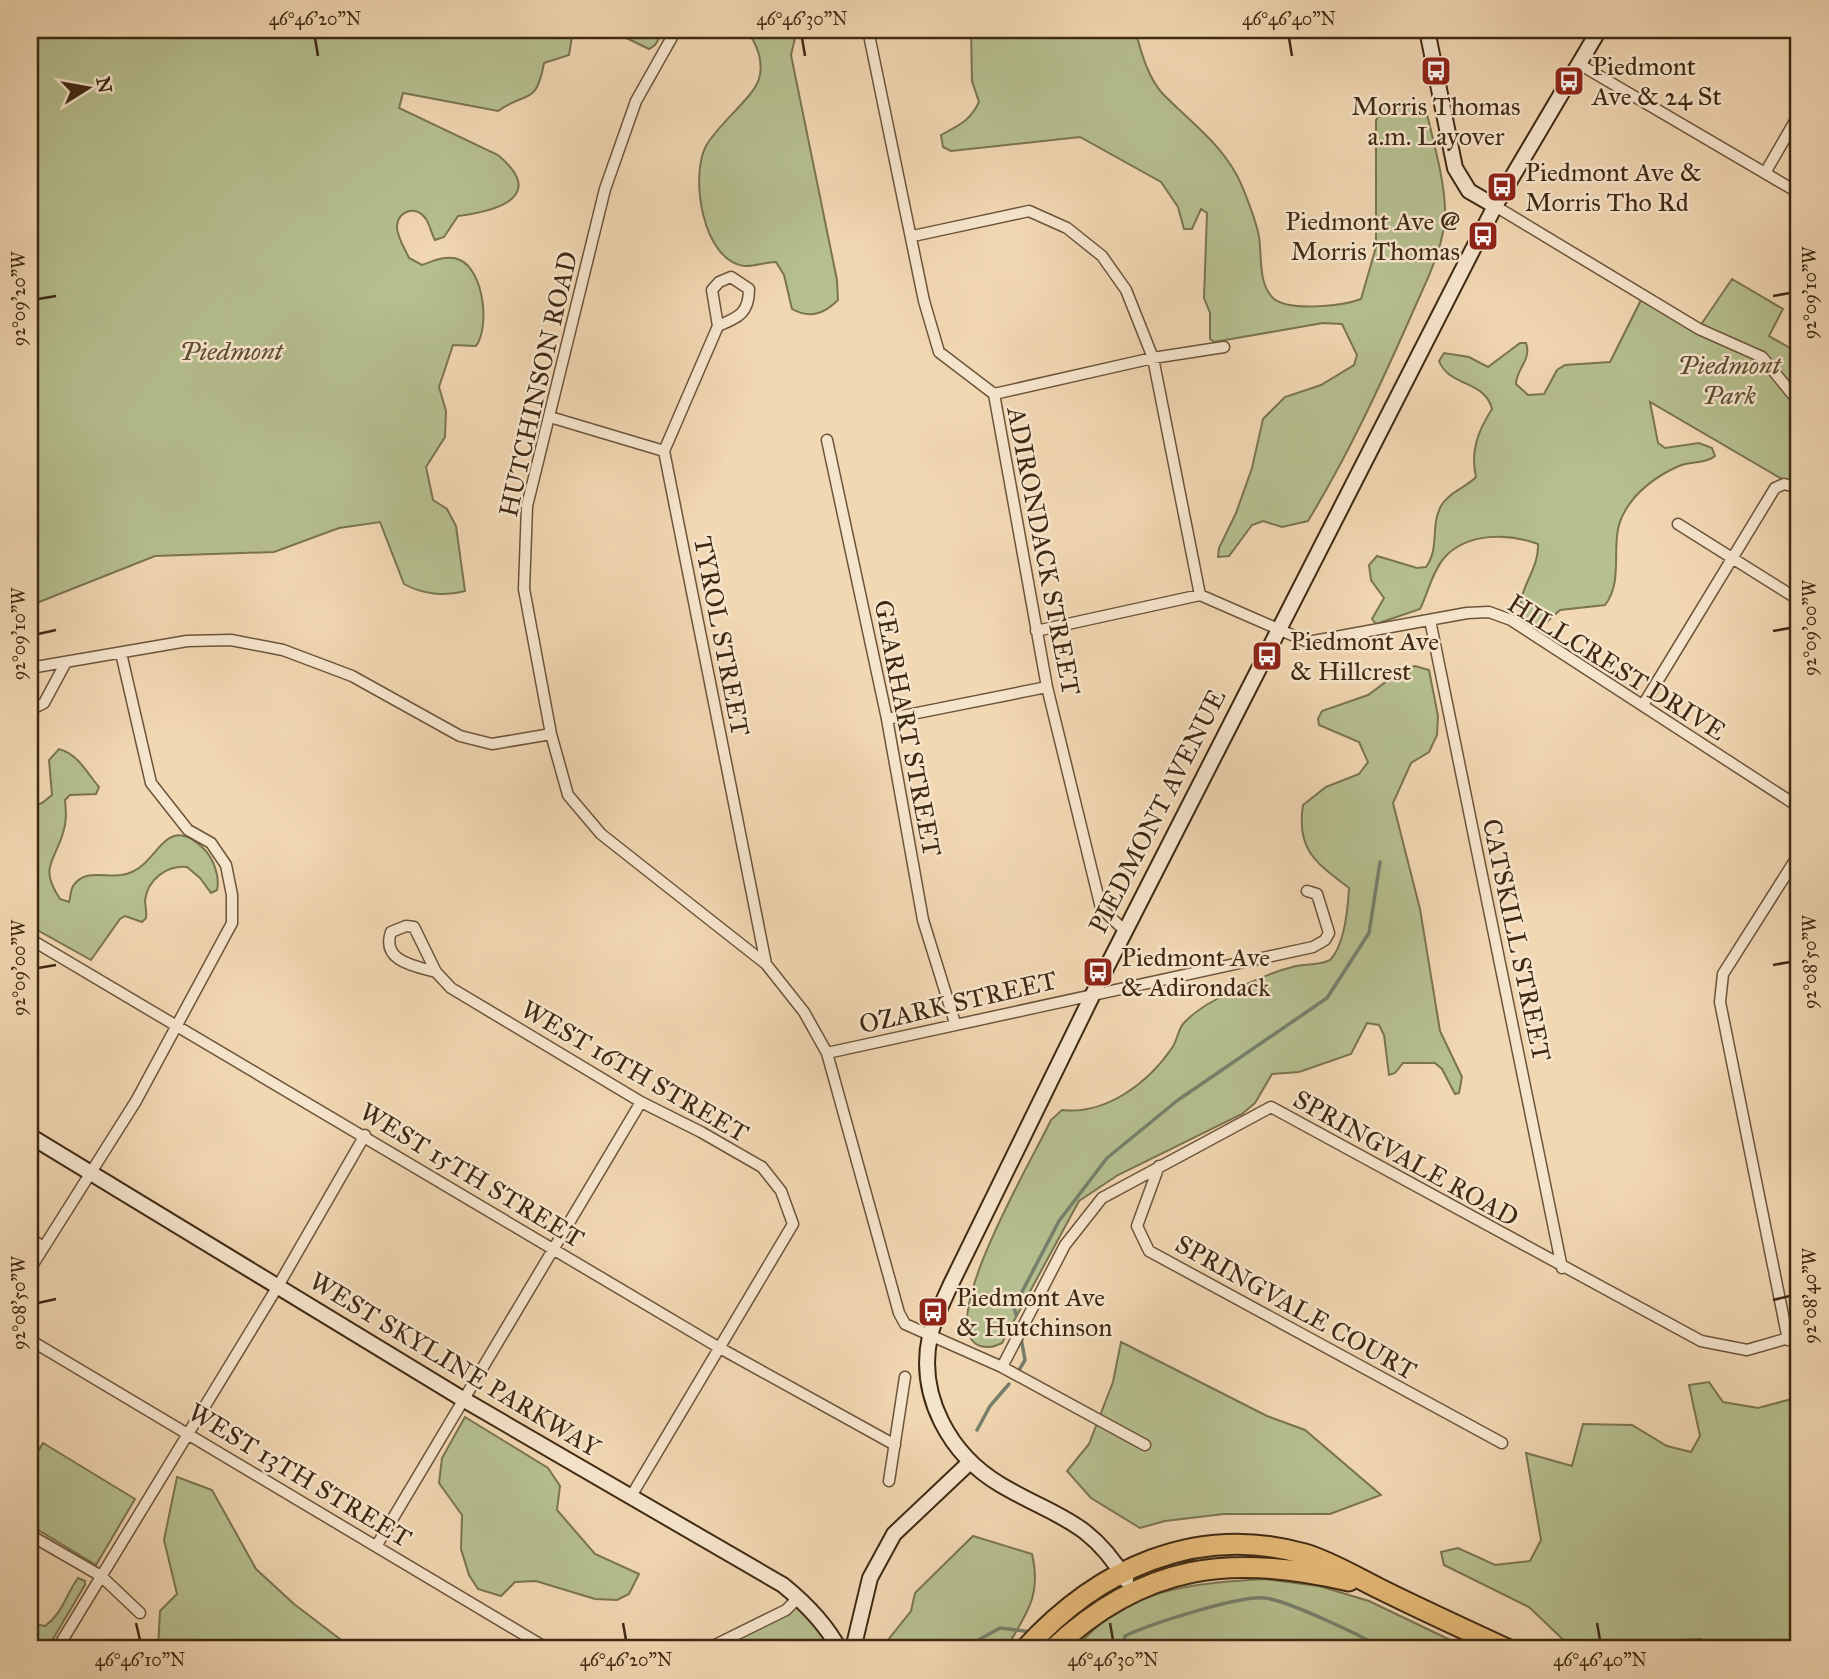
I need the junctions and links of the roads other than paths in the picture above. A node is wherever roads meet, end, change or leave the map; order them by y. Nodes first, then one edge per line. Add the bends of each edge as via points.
1 (676, 30) edge
2 (868, 30) edge
3 (1427, 30) edge
4 (1599, 30) edge
5 (1579, 64) junction
6 (1799, 114) edge
7 (1765, 173) junction
8 (1799, 193) edge
9 (1495, 206) junction
10 (913, 236) junction
11 (718, 326) junction
12 (1224, 347) dead end
13 (1153, 358) junction
14 (994, 394) junction
15 (1793, 395) dead end
16 (550, 417) junction
17 (827, 440) dead end
18 (664, 451) junction
19 (1799, 488) edge
20 (1678, 524) dead end
21 (1732, 557) junction
22 (1200, 595) junction
23 (1799, 600) edge
24 (1430, 620) junction
25 (1280, 630) junction
26 (1036, 631) junction
27 (121, 653) junction
28 (65, 664) junction
29 (30, 668) edge
30 (1047, 687) junction
31 (1643, 705) junction
32 (30, 710) edge
33 (887, 719) junction
34 (551, 734) junction
35 (1799, 807) edge
36 (1799, 854) edge
37 (1307, 891) dead end
38 (1125, 931) junction
39 (30, 939) edge
40 (766, 964) junction
41 (436, 972) junction
42 (1093, 994) junction
43 (955, 1023) junction
44 (179, 1026) junction
45 (827, 1053) junction
46 (641, 1102) junction
47 (365, 1135) junction
48 (30, 1136) edge
49 (1159, 1166) junction
50 (90, 1172) junction
51 (30, 1238) edge
52 (43, 1247) junction
53 (554, 1248) junction
54 (1562, 1268) junction
55 (30, 1269) edge
56 (278, 1286) junction
57 (1799, 1335) edge
58 (930, 1336) junction
59 (30, 1340) edge
60 (1788, 1340) junction
61 (719, 1347) junction
62 (1002, 1367) junction
63 (905, 1377) dead end
64 (461, 1398) junction
65 (188, 1433) junction
66 (1502, 1443) dead end
67 (895, 1445) junction
68 (1145, 1445) dead end
69 (969, 1463) junction
70 (889, 1481) dead end
71 (630, 1498) junction
72 (30, 1535) edge
73 (377, 1545) junction
74 (1120, 1571) junction
75 (101, 1576) junction
76 (1377, 1587) junction
77 (1132, 1591) junction
78 (799, 1597) junction
79 (140, 1613) dead end
80 (1034, 1639) edge
81 (1059, 1644) edge
82 (57, 1649) edge
83 (548, 1649) edge
84 (708, 1649) edge
85 (839, 1649) edge
86 (853, 1649) edge
87 (1507, 1649) edge

1 - 16 street, HUTCHINSON ROAD via 636,102 605,189
2 - 10 street, ADIRONDACK STREET
3 - 9 main road via 1455,168 1469,191
4 - 5 main road, PIEDMONT AVENUE
5 - 7 street
5 - 9 main road, PIEDMONT AVENUE
6 - 7 street
7 - 8 street
9 - 15 street via 1699,329 1762,357
9 - 25 main road, PIEDMONT AVENUE
10 - 13 street via 1029,211 1067,228 1102,256 1126,290
10 - 14 street, ADIRONDACK STREET via 939,352
11 - 11 street via 740,317 749,305 749,289 731,278 712,290
11 - 18 street
12 - 13 street
13 - 14 street
13 - 22 street
14 - 26 street, ADIRONDACK STREET
16 - 18 street
16 - 34 street, HUTCHINSON ROAD via 527,506 524,589
17 - 33 street, GEARHART STREET
18 - 40 street, TYROL STREET
19 - 21 street via 1784,484 1775,488
20 - 21 street
21 - 23 street
21 - 31 street
22 - 25 street, HILLCREST DRIVE
22 - 26 street
24 - 25 street, HILLCREST DRIVE via 1308,642
24 - 31 street, HILLCREST DRIVE via 1489,612 1511,620
24 - 54 street, CATSKILL STREET
25 - 38 main road, PIEDMONT AVENUE
26 - 30 street, ADIRONDACK STREET
27 - 28 street
27 - 34 street via 187,641 231,640 283,650 352,676 460,736 492,744
27 - 44 street via 150,783 188,830 211,843 226,865 232,895 232,923
28 - 29 street
28 - 32 street via 44,703
30 - 33 street
30 - 38 street, ADIRONDACK STREET via 1101,908
31 - 35 street, HILLCREST DRIVE
33 - 43 street, GEARHART STREET via 923,920
34 - 40 street, HUTCHINSON ROAD via 568,795 601,834
36 - 60 street via 1723,974 1720,1002
37 - 42 street, OZARK STREET via 1317,894 1329,933 1313,947
38 - 42 main road, PIEDMONT AVENUE
39 - 44 street, WEST 15TH STREET
40 - 45 street, HUTCHINSON ROAD via 804,1012
41 - 41 street, WEST 16TH STREET via 407,965 391,951 387,943 391,932 414,926
41 - 46 street, WEST 16TH STREET via 451,988
42 - 43 street, OZARK STREET
42 - 58 main road, PIEDMONT AVENUE
43 - 45 street, OZARK STREET
44 - 47 street, WEST 15TH STREET
44 - 50 street
45 - 58 street, HUTCHINSON ROAD via 899,1313 905,1324
46 - 53 street
46 - 61 street, WEST 16TH STREET via 762,1167 781,1191 793,1224
47 - 53 street, WEST 15TH STREET
47 - 56 street
48 - 50 main road, WEST SKYLINE PARKWAY
49 - 54 street, SPRINGVALE ROAD via 1271,1107
49 - 62 street, SPRINGVALE ROAD via 1102,1198 1065,1245
49 - 66 street, SPRINGVALE COURT via 1137,1226 1149,1251
50 - 52 street
50 - 56 main road, WEST SKYLINE PARKWAY
51 - 52 street
52 - 55 street
53 - 61 street, WEST 15TH STREET
53 - 64 street
54 - 60 street, SPRINGVALE ROAD via 1701,1341 1747,1350
56 - 64 main road, WEST SKYLINE PARKWAY
56 - 65 street
57 - 60 street, SPRINGVALE ROAD
58 - 62 street, HUTCHINSON ROAD
58 - 69 main road, PIEDMONT AVENUE via 932,1394 946,1431
59 - 65 street, WEST 13TH STREET
61 - 67 street, WEST 15TH STREET
61 - 71 street
62 - 68 street, HUTCHINSON ROAD
63 - 67 street
64 - 71 main road, WEST SKYLINE PARKWAY
64 - 73 street
65 - 73 street, WEST 13TH STREET
65 - 75 street
67 - 70 street
69 - 74 main road, PIEDMONT AVENUE via 1075,1523 1094,1538
69 - 86 main road via 894,1534 870,1578
71 - 78 main road, WEST SKYLINE PARKWAY
72 - 75 street
73 - 83 street, WEST 13TH STREET
74 - 76 highway via 1199,1547 1265,1546 1324,1561
74 - 77 main road, PIEDMONT AVENUE
74 - 80 highway via 1071,1603
75 - 79 street
75 - 82 street
76 - 77 highway via 1304,1571 1248,1566 1202,1569
76 - 87 highway
77 - 81 highway via 1107,1604
78 - 84 street via 786,1610
78 - 85 main road, WEST SKYLINE PARKWAY

